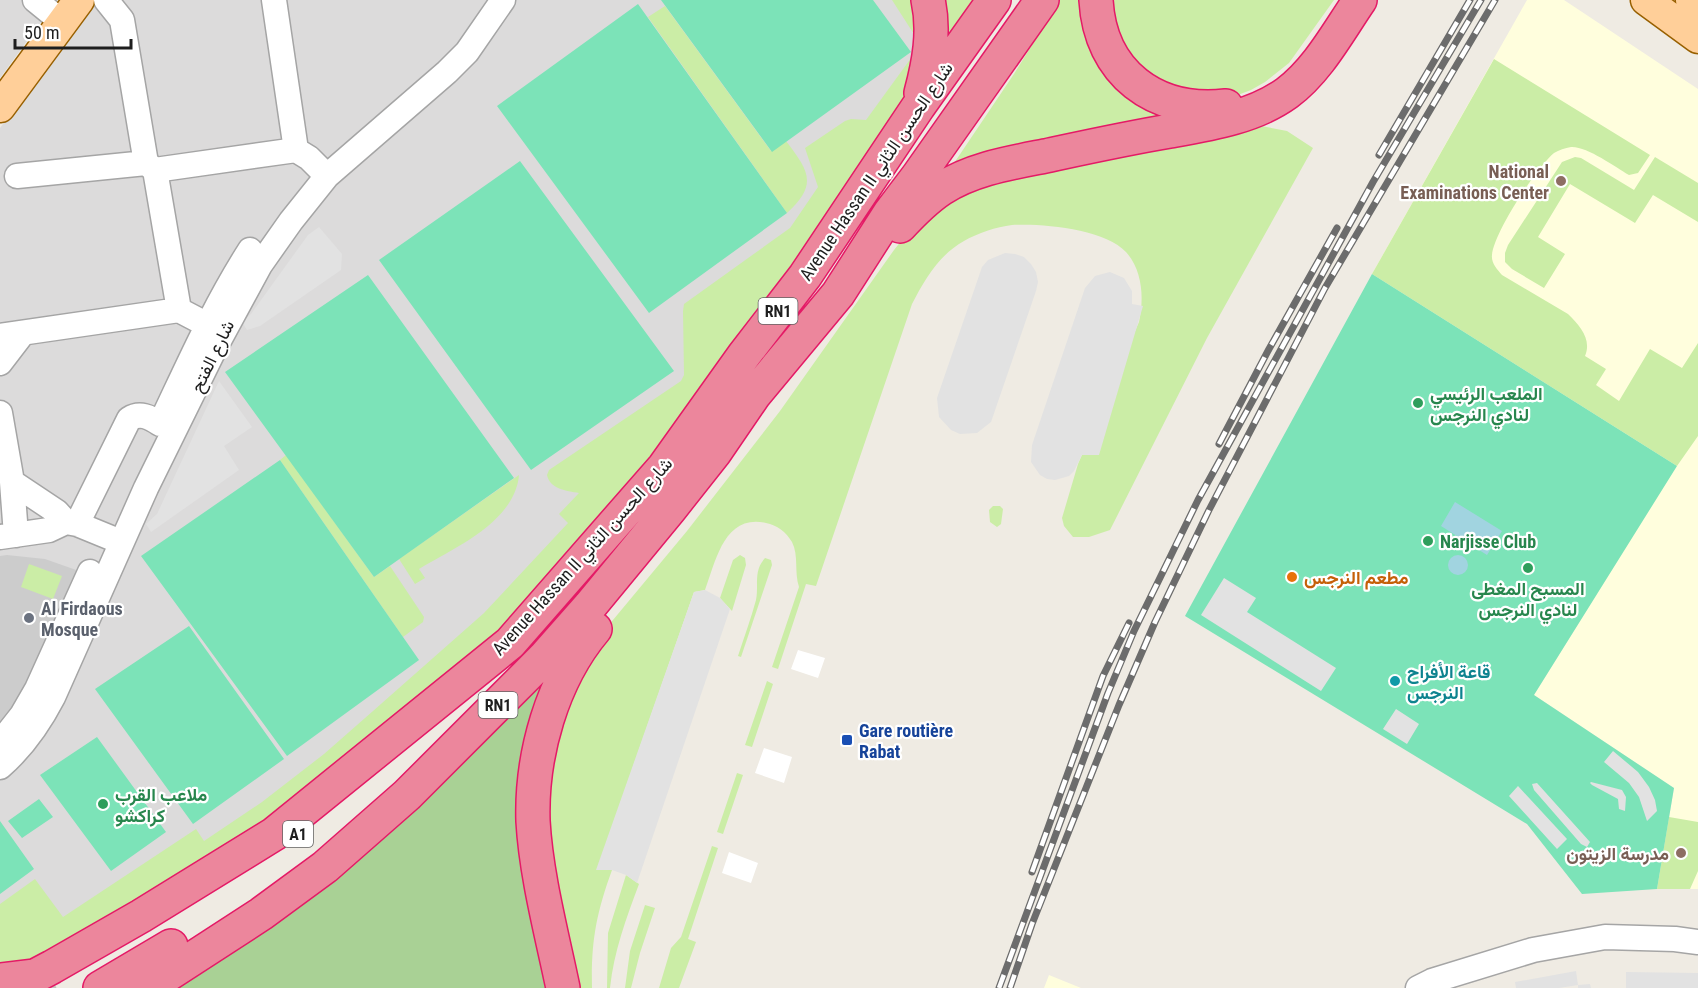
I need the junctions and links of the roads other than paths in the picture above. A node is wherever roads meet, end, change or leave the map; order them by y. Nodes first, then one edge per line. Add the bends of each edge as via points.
1 (106, 0) edge
2 (274, 0) edge
3 (484, 0) edge
4 (503, 0) edge
5 (928, 0) edge
6 (994, 0) edge
7 (1042, 0) edge
8 (1096, 0) edge
9 (1344, 0) edge
10 (1360, 0) edge
11 (1646, 0) edge
12 (1690, 0) edge
13 (1698, 5) edge
14 (56, 7) edge
15 (1698, 38) edge
16 (0, 79) edge
17 (409, 94) junction
18 (0, 107) edge
19 (918, 107) junction
20 (138, 124) junction
21 (296, 150) junction
22 (115, 166) junction
23 (150, 166) junction
24 (322, 171) junction
25 (18, 176) dead end
26 (859, 263) junction
27 (179, 310) junction
28 (215, 328) junction
29 (11, 335) edge
30 (787, 356) junction
31 (0, 363) edge
32 (160, 424) junction
33 (1, 425) edge
34 (12, 482) junction
35 (72, 523) junction
36 (8, 536) edge
37 (114, 539) junction
38 (510, 643) junction
39 (545, 657) junction
40 (1, 758) edge
41 (1698, 942) edge
42 (0, 980) edge
43 (55, 985) dead end
44 (13, 988) edge
45 (100, 988) edge
46 (147, 988) edge
47 (563, 988) edge
48 (1418, 988) edge

1 - 20 street via 122,20
2 - 21 street
3 - 17 street, شارع الفتح
4 - 17 street, شارع الفتح via 458,62
5 - 19 highway via 930,48
6 - 19 highway, Avenue Hassan II شارع الحسن الثاني / RN1
7 - 26 highway, Avenue Hassan II شارع الحسن الثاني / RN1 via 890,213
8 - 9 highway via 1101,35 1122,70 1142,88 1164,100 1202,109 1243,102 1282,80
10 - 26 highway via 1299,84 1262,108 1209,124 995,166 961,178 919,206
11 - 15 main road
12 - 13 main road
14 - 16 main road
14 - 18 main road
17 - 24 street, شارع الفتح via 357,128
19 - 38 highway, Avenue Hassan II شارع الحسن الثاني / RN1 via 805,276 664,467
20 - 22 street
20 - 23 street
21 - 23 street
21 - 24 street
22 - 23 street
22 - 25 street
23 - 27 street
24 - 28 street, شارع الفتح
26 - 30 highway, Avenue Hassan II شارع الحسن الثاني / RN1
27 - 28 street
27 - 29 street
28 - 32 street, شارع الفتح
28 - 37 street, شارع الفتح
29 - 31 street
30 - 39 highway, Avenue Hassan II شارع الحسن الثاني / RN1 via 670,509
30 - 47 highway, RN1 via 765,398 674,535 580,646 553,698 534,788 533,821
32 - 35 street via 141,415 129,419
32 - 37 street, شارع الفتح
33 - 34 street
34 - 35 street
34 - 36 street
35 - 36 street
35 - 37 street
37 - 40 street, شارع الفتح via 53,697 25,743
38 - 42 highway, Avenue Hassan II شارع الحسن الثاني / RN1 via 274,834 52,967 35,976
38 - 43 highway, A1 via 465,694 322,817 240,876
39 - 45 highway, A1 via 394,785 286,869 216,918
39 - 46 highway, Avenue Hassan II شارع الحسن الثاني / RN1 via 407,795 325,867
41 - 48 street via 1605,937 1533,950
42 - 44 highway

